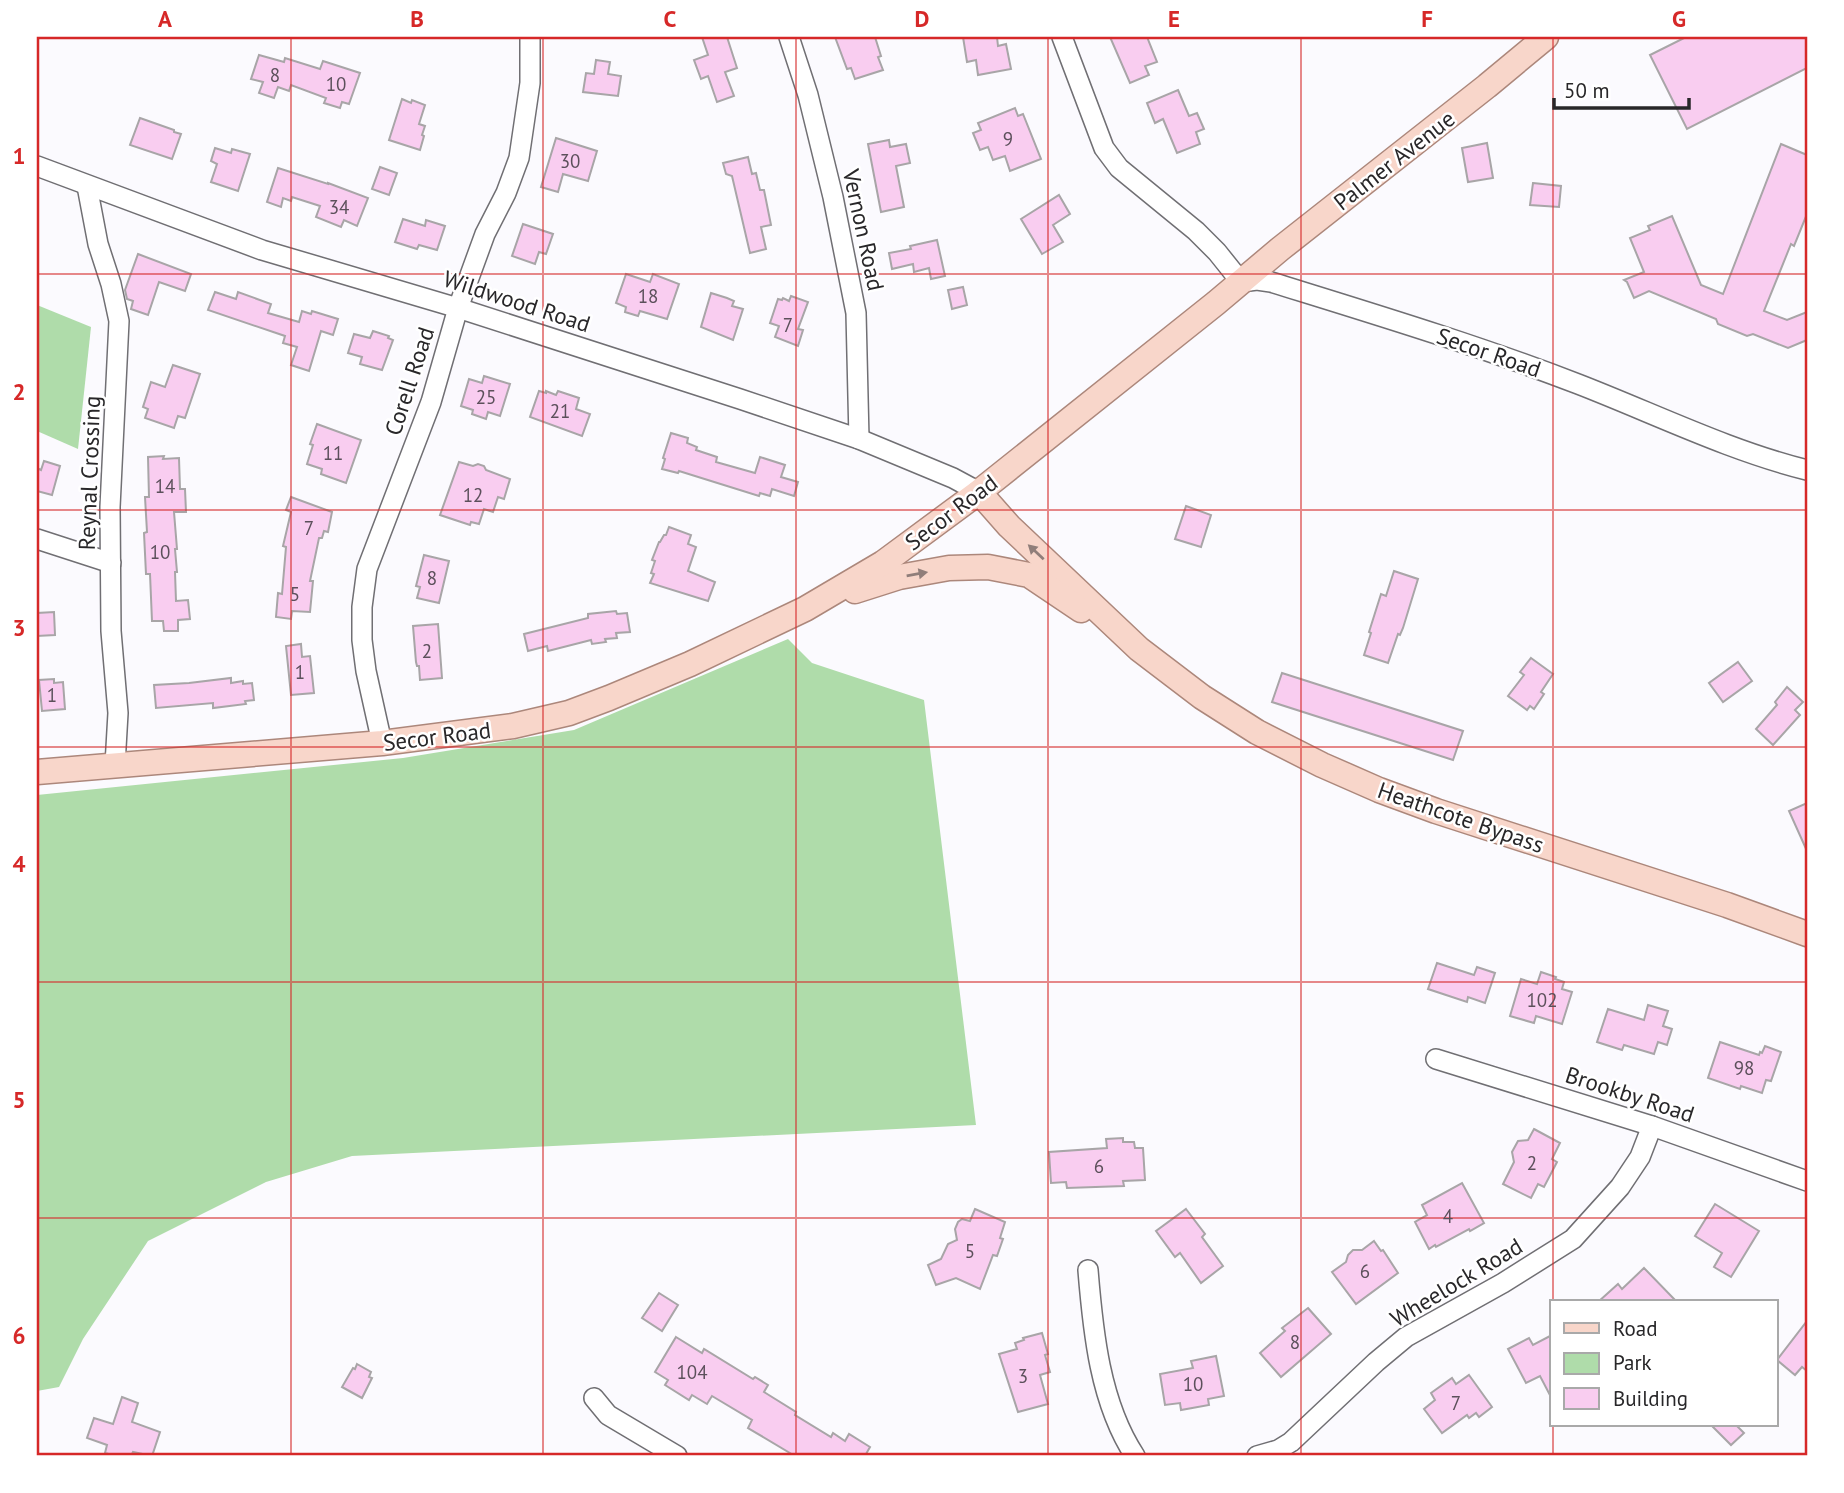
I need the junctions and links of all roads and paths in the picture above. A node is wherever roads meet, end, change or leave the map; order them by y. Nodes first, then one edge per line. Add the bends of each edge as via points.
1 (530, 37) edge
2 (789, 37) edge
3 (1062, 37) edge
4 (1546, 37) edge
5 (37, 166) edge
6 (87, 186) junction
7 (1241, 282) junction
8 (458, 308) junction
9 (859, 439) junction
10 (1807, 470) edge
11 (979, 492) junction
12 (37, 539) edge
13 (111, 563) junction
14 (805, 609) junction
15 (1139, 649) junction
16 (382, 743) junction
17 (115, 765) junction
18 (37, 772) edge
19 (1807, 934) edge
20 (1436, 1059) dead end
21 (1652, 1126) junction
22 (1807, 1181) edge
23 (1087, 1270) dead end
24 (594, 1398) dead end
25 (677, 1456) edge
26 (1135, 1456) edge
27 (1257, 1456) edge

1 - 8 street, Corell Road via 530,83 519,158
2 - 9 street, Vernon Road via 827,171 856,313
3 - 7 street via 1104,148 1119,168 1196,230
4 - 7 main road, Palmer Avenue
5 - 6 street, Wildwood Road
6 - 8 street, Wildwood Road via 262,250
6 - 13 street, Reynal Crossing via 118,320
7 - 10 street, Secor Road via 1271,282 1467,343 1732,446
7 - 11 main road, Secor Road
8 - 9 street, Wildwood Road
8 - 16 street, Corell Road via 431,402 367,569 362,640
9 - 11 street, Wildwood Road
11 - 14 main road, Secor Road via 883,563
15 -> 11 main road
12 - 13 street
13 - 17 street, Reynal Crossing via 118,713
14 -> 15 main road via 899,577 948,568 988,568 1029,575
14 - 16 main road, Secor Road via 690,664 569,713 513,726
15 - 19 main road, Heathcote Bypass via 1257,732 1379,790
16 - 17 main road, Secor Road
17 - 18 main road, Secor Road
20 - 21 street, Brookby Road
21 - 22 street, Brookby Road
21 - 27 street, Wheelock Road via 1640,1157 1620,1187 1573,1239 1406,1337 1291,1442
23 - 26 street via 1105,1386 1116,1422
24 - 25 street via 608,1415

